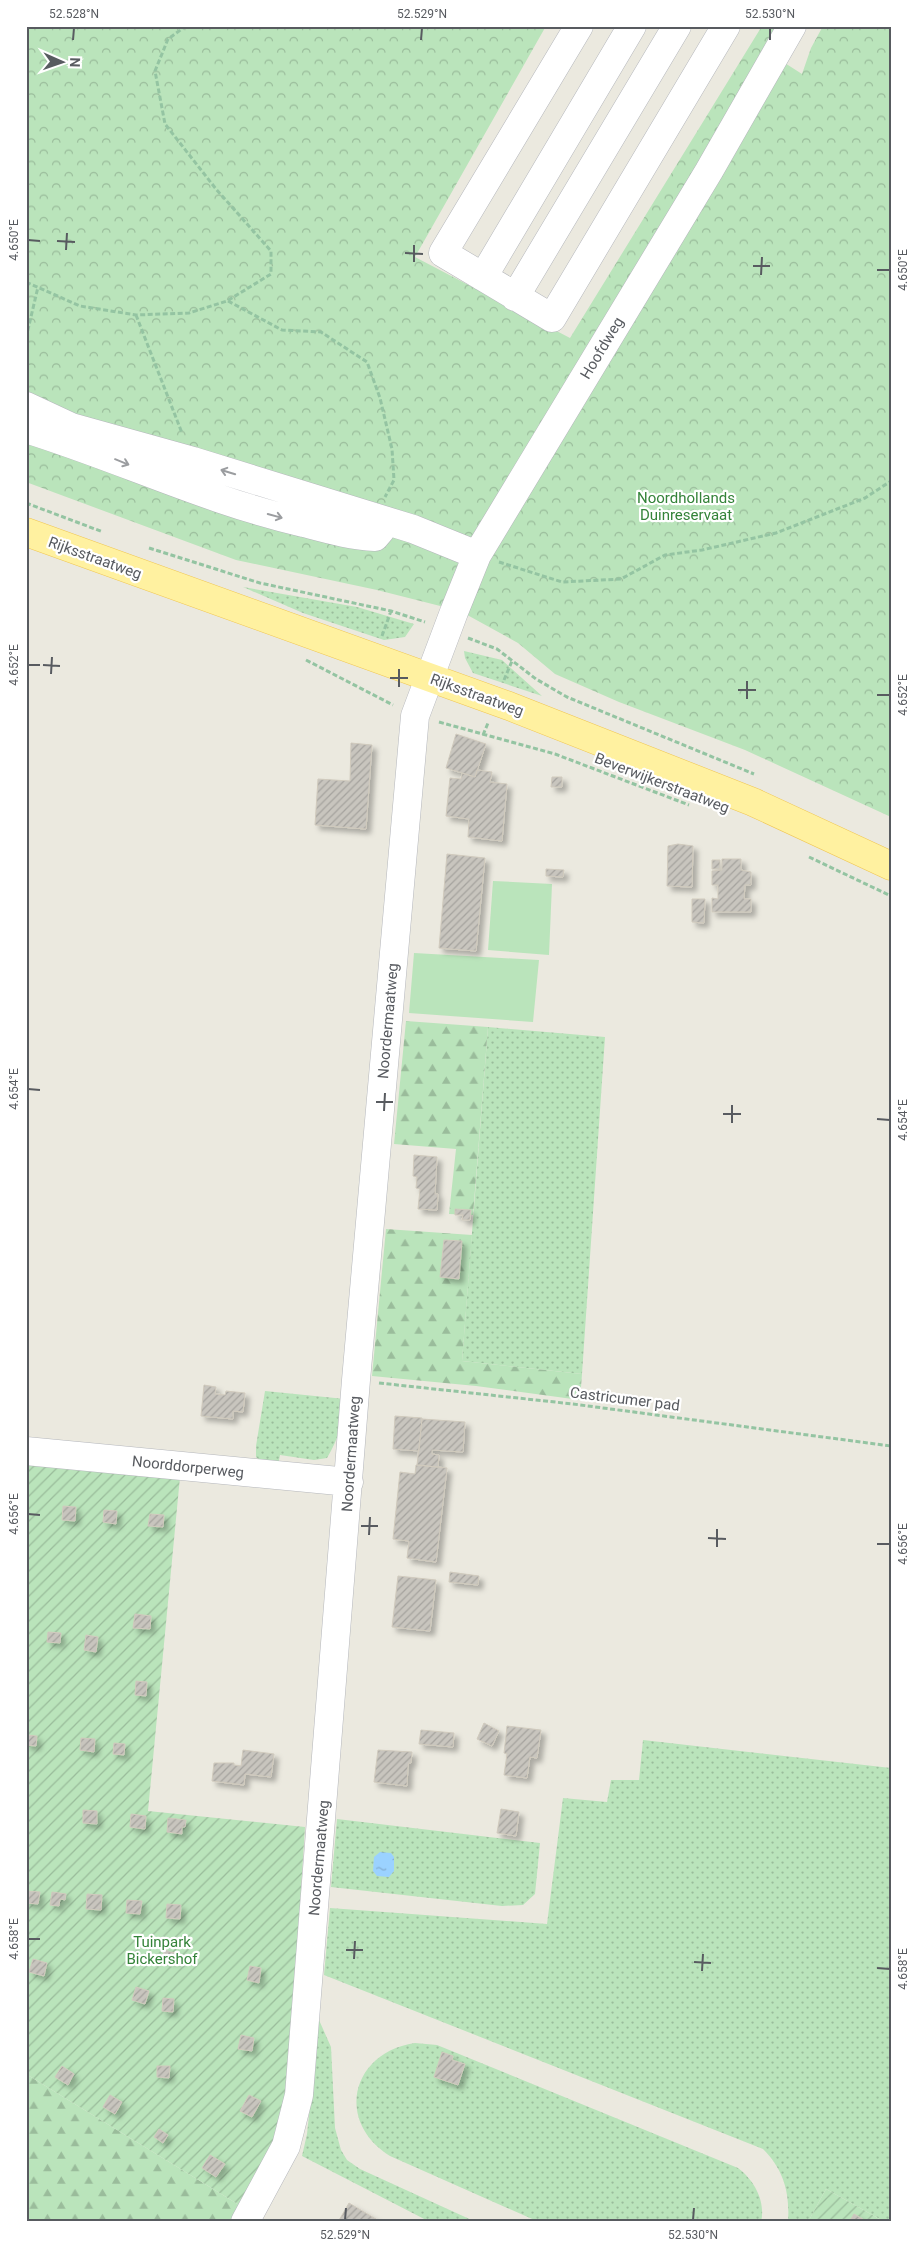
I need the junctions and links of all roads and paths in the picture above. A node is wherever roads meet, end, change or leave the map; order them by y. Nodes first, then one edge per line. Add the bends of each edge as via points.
1 (186, 26) edge
2 (579, 26) edge
3 (632, 26) edge
4 (677, 26) edge
5 (726, 26) edge
6 (792, 26) edge
7 (483, 277) junction
8 (26, 282) edge
9 (38, 287) junction
10 (516, 296) junction
11 (227, 301) junction
12 (136, 315) junction
13 (26, 338) edge
14 (26, 406) edge
15 (26, 428) edge
16 (193, 461) junction
17 (891, 481) edge
18 (26, 503) edge
19 (374, 517) junction
20 (26, 532) edge
21 (110, 535) dead end
22 (143, 546) dead end
23 (477, 555) junction
24 (447, 630) junction
25 (429, 677) junction
26 (357, 686) dead end
27 (415, 716) junction
28 (758, 776) dead end
29 (692, 806) dead end
30 (801, 853) dead end
31 (891, 866) edge
32 (891, 896) edge
33 (356, 1380) junction
34 (891, 1446) edge
35 (26, 1450) edge
36 (349, 1482) junction
37 (245, 2222) edge

1 - 11 path via 168,39 155,71 165,124 270,252 271,274
2 - 7 street via 443,253
3 - 7 street
4 - 10 street
5 - 10 street via 552,318
6 - 23 street, Hoofdweg via 709,171
7 - 10 street
8 - 9 path
9 - 12 path via 80,306
9 - 13 path
11 - 12 path via 189,312
11 - 19 path via 282,330 321,332 367,362 380,398 392,449 394,480
12 - 16 path
14 - 16 street via 71,427
15 -> 19 street via 271,515 375,537 381,530
19 -> 16 street
17 - 23 path via 865,498 776,533 665,556 621,579 562,582
18 - 21 path, Rijksstraatweg
19 - 23 street
20 - 25 main road, Rijksstraatweg
22 - 24 path, Rijksstraatweg via 260,583 391,611
23 - 24 street, Hoofdweg
24 - 25 street, Hoofdweg
24 - 28 path, Rijksstraatweg via 496,649 567,698
25 - 27 street, Noordermaatweg
25 - 31 main road, Rijksstraatweg via 753,802
26 - 27 path
27 - 29 path, Beverwijkerstraatweg via 554,754
27 - 33 street, Noordermaatweg
30 - 32 path
33 - 34 path, Castricumer pad via 573,1404
33 - 36 street, Noordermaatweg
35 - 36 street, Noorddorperweg
36 - 37 street, Noordermaatweg via 300,2095 286,2146

